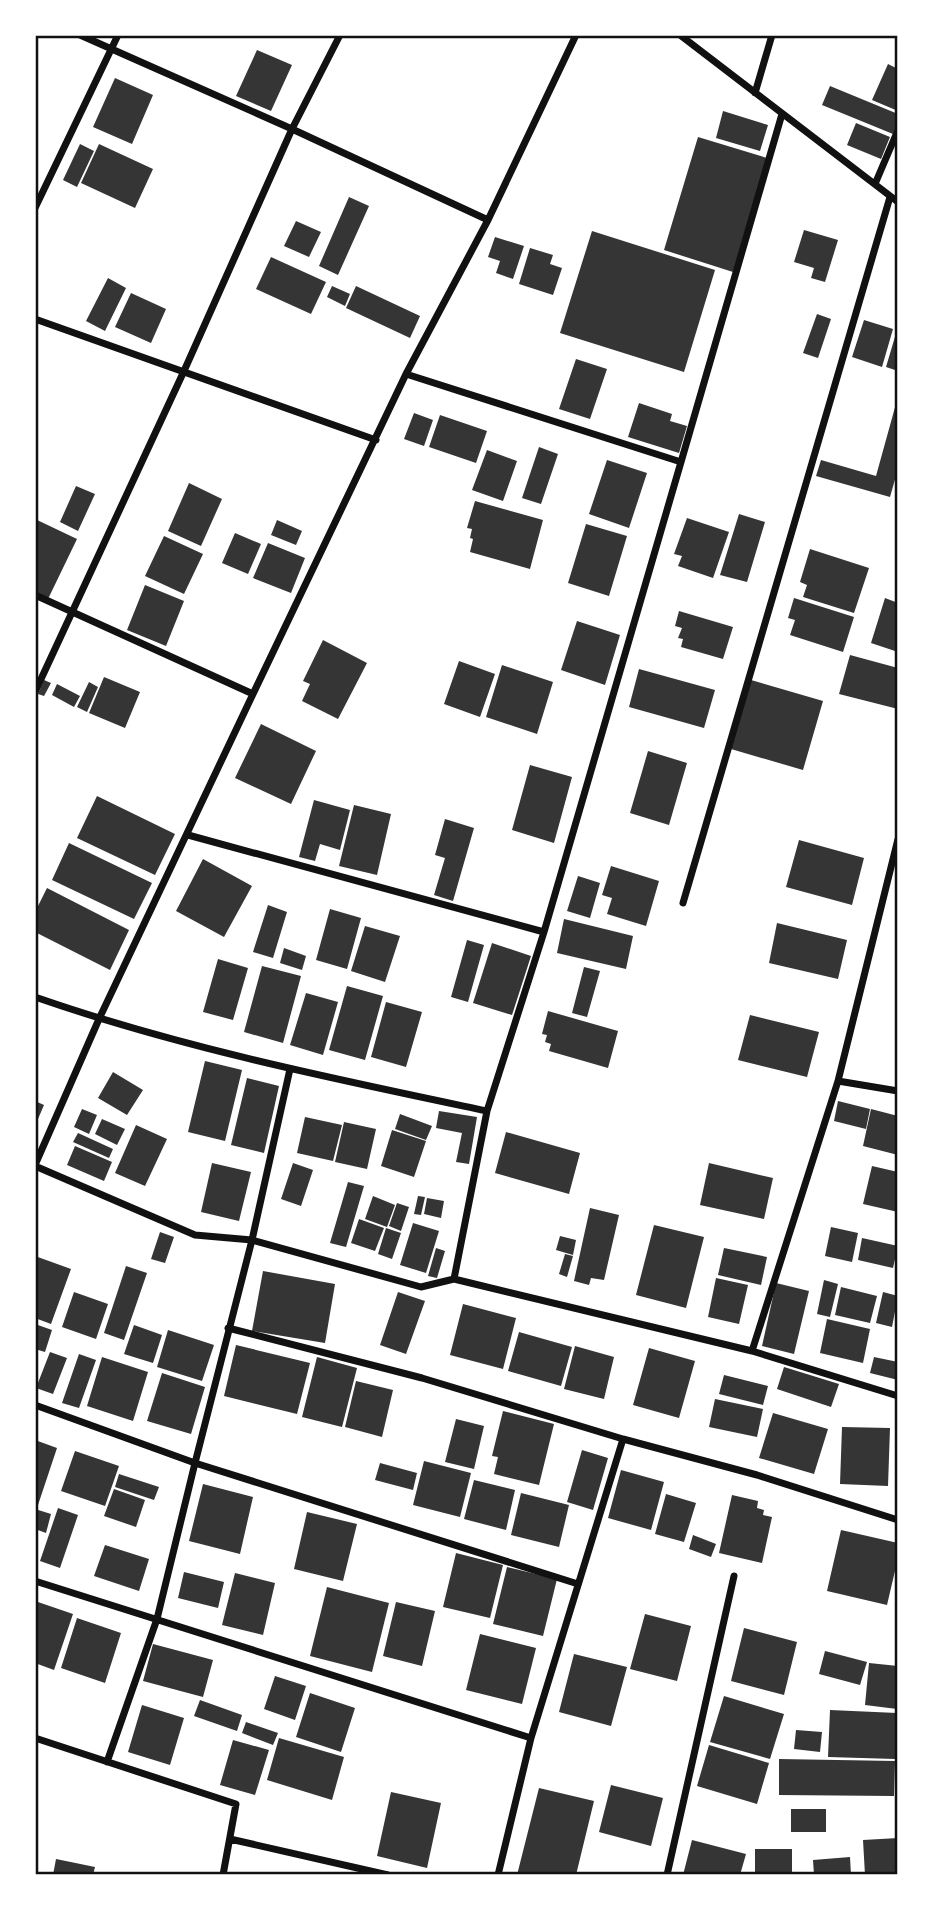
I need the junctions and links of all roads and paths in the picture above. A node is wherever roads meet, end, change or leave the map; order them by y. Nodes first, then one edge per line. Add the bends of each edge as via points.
1 (80, 35) edge
2 (118, 35) edge
3 (340, 35) edge
4 (576, 35) edge
5 (680, 35) edge
6 (772, 35) edge
7 (112, 47) junction
8 (755, 93) junction
9 (782, 114) junction
10 (292, 129) junction
11 (898, 130) edge
12 (874, 184) junction
13 (890, 197) junction
14 (898, 202) edge
15 (35, 208) edge
16 (488, 220) junction
17 (35, 318) edge
18 (184, 371) junction
19 (406, 374) junction
20 (376, 440) junction
21 (681, 462) junction
22 (35, 595) edge
23 (72, 612) junction
24 (35, 692) edge
25 (253, 694) junction
26 (188, 835) junction
27 (898, 839) edge
28 (683, 903) dead end
29 (544, 932) junction
30 (35, 997) edge
31 (99, 1019) junction
32 (290, 1069) junction
33 (838, 1081) junction
34 (898, 1091) edge
35 (487, 1111) junction
36 (35, 1165) edge
37 (252, 1240) junction
38 (454, 1279) junction
39 (228, 1328) junction
40 (752, 1351) junction
41 (898, 1396) edge
42 (35, 1405) edge
43 (623, 1439) junction
44 (195, 1463) junction
45 (898, 1520) edge
46 (734, 1576) dead end
47 (35, 1581) edge
48 (578, 1584) junction
49 (157, 1619) junction
50 (35, 1738) edge
51 (531, 1738) junction
52 (107, 1762) junction
53 (230, 1839) junction
54 (223, 1875) edge
55 (388, 1875) edge
56 (498, 1875) edge
57 (667, 1875) edge

1 - 7 street
2 - 7 street
3 - 10 street
4 - 16 street
5 - 8 street
6 - 8 street
7 - 10 street
7 - 15 street
8 - 9 street
9 - 12 street
9 - 21 street
10 - 16 street
10 - 18 street
11 - 12 street
12 - 13 street
13 - 14 street
13 - 28 street
16 - 19 street
17 - 18 street
18 - 20 street
18 - 23 street
19 - 20 street
19 - 21 street
20 - 25 street
21 - 29 street
22 - 23 street
23 - 24 street
23 - 25 street
25 - 26 street
26 - 29 street
26 - 31 street
27 - 33 street
29 - 35 street
30 - 31 street
31 - 32 street
31 - 36 street
32 - 35 street
32 - 37 street
33 - 34 street
33 - 40 street
35 - 38 street
36 - 37 street via 195,1235
37 - 38 street via 421,1287
37 - 39 street
38 - 40 street
39 - 43 street via 422,1378
39 - 44 street
40 - 41 street
42 - 44 street
43 - 45 street
43 - 48 street
44 - 48 street
44 - 49 street
46 - 57 street
47 - 49 street
48 - 51 street
49 - 51 street
49 - 52 street
50 - 52 street
51 - 56 street
52 - 53 street via 236,1804
53 - 54 street
53 - 55 street

